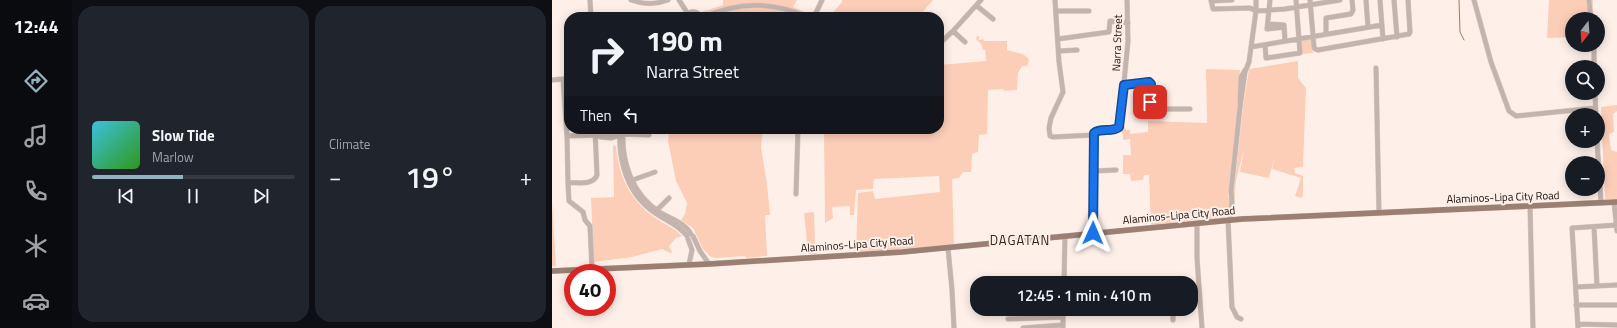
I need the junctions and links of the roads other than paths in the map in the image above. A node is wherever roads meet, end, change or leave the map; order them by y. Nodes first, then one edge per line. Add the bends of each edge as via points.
1 (590, 0) edge
2 (631, 0) edge
3 (668, 0) edge
4 (678, 0) edge
5 (822, 0) edge
6 (981, 0) edge
7 (1055, 0) edge
8 (1127, 0) edge
9 (1211, 0) edge
10 (1232, 0) edge
11 (1256, 0) edge
12 (1270, 0) edge
13 (1296, 0) edge
14 (1340, 0) edge
15 (1352, 0) edge
16 (1366, 0) edge
17 (1380, 0) edge
18 (1394, 0) edge
19 (1408, 0) edge
20 (1474, 0) edge
21 (1589, 0) edge
22 (1332, 1) edge
23 (1313, 2) edge
24 (977, 6) junction
25 (1296, 8) junction
26 (1269, 10) junction
27 (1056, 11) junction
28 (1089, 11) dead end
29 (1256, 11) junction
30 (591, 12) edge
31 (685, 12) edge
32 (718, 12) edge
33 (794, 12) edge
34 (816, 12) edge
35 (1590, 12) edge
36 (993, 19) dead end
37 (1128, 23) junction
38 (1382, 25) junction
39 (1368, 27) junction
40 (953, 31) junction
41 (1326, 34) junction
42 (1312, 36) junction
43 (1397, 37) junction
44 (944, 39) edge
45 (1058, 39) junction
46 (1299, 39) junction
47 (1383, 39) junction
48 (1285, 41) junction
49 (965, 42) dead end
50 (1265, 45) junction
51 (1251, 47) junction
52 (1077, 50) dead end
53 (1059, 51) junction
54 (1376, 68) dead end
55 (563, 79) joint
56 (552, 80) edge
57 (1124, 85) junction
58 (564, 98) edge
59 (1595, 100) edge
60 (1595, 108) edge
61 (1190, 109) dead end
62 (1565, 111) edge
63 (599, 134) edge
64 (621, 134) edge
65 (798, 134) edge
66 (596, 135) junction
67 (649, 135) dead end
68 (1093, 135) junction
69 (566, 136) joint
70 (1597, 148) edge
71 (1116, 170) dead end
72 (1094, 171) junction
73 (655, 172) dead end
74 (630, 181) junction
75 (568, 183) junction
76 (796, 194) dead end
77 (669, 198) dead end
78 (1601, 202) junction
79 (1615, 202) edge
80 (1530, 206) junction
81 (656, 212) junction
82 (1379, 212) junction
83 (1229, 220) junction
84 (1617, 220) edge
85 (1197, 223) junction
86 (1617, 225) edge
87 (1594, 227) junction
88 (1617, 231) edge
89 (1093, 233) junction
90 (1065, 236) junction
91 (690, 238) junction
92 (948, 248) junction
93 (592, 264) edge
94 (689, 264) junction
95 (709, 264) junction
96 (616, 268) edge
97 (564, 270) edge
98 (552, 271) edge
99 (1064, 276) edge
100 (1617, 285) edge
101 (1597, 286) junction
102 (1576, 287) junction
103 (1199, 292) joint
104 (1576, 305) junction
105 (1617, 305) edge
106 (1174, 316) edge
107 (1063, 317) joint
108 (1008, 319) dead end
109 (1241, 319) dead end
110 (1174, 320) dead end
111 (1617, 325) edge
112 (1578, 326) edge
113 (1063, 327) edge
114 (954, 328) edge
115 (1023, 328) edge
116 (1202, 328) edge
117 (1533, 328) edge

1 - 30 street
2 - 3 street via 649,4
4 - 31 street
5 - 34 street
6 - 24 street
7 - 27 street
8 - 37 street, Narra Street
9 - 10 street
9 - 29 street via 1213,10 1250,8
11 - 29 street
12 - 26 street
13 - 25 street
14 - 22 street
15 - 41 street via 1351,14 1326,18
16 - 39 street
17 - 38 street
18 - 43 street
19 - 43 street via 1410,32
20 - 62 street via 1491,62 1509,111 1516,116
21 - 35 street
22 - 23 street
23 - 25 street
23 - 42 street
24 - 36 street
24 - 40 street
25 - 26 street
25 - 46 street
26 - 29 street
26 - 48 street via 1268,24 1282,24
27 - 28 street
27 - 45 street
29 - 51 street
32 - 33 street via 755,4 782,7
37 - 45 street via 1110,21 1109,32
37 - 57 street, Narra Street
38 - 39 street
38 - 47 street
39 - 41 street
40 - 44 street
40 - 49 street
41 - 42 street
42 - 46 street
42 - 47 street via 1314,48 1318,50
43 - 47 street
45 - 53 street
46 - 48 street
46 - 50 street via 1299,53 1266,58
48 - 50 street
50 - 51 street
51 - 83 street via 1240,107
52 - 53 street
53 - 68 street via 1063,92 1051,118 1050,136
54 - 82 street
55 - 56 street
55 - 58 street
57 - 61 street via 1148,81 1151,83 1152,106
57 - 68 street, Narra Street via 1119,127 1115,130 1099,130
59 - 60 street
63 - 66 street
64 - 67 street
64 - 74 street
65 - 76 street
66 - 69 street
66 - 75 street via 595,179 590,182
68 - 72 street
69 - 75 street
70 - 78 street
71 - 72 street
72 - 89 street
73 - 74 street
74 - 81 street
75 - 93 street via 569,201 583,212 590,226
77 - 81 street
78 - 79 main road, Alaminos-Lipa City Road
78 - 80 main road, Alaminos-Lipa City Road
79 - 84 street
80 - 82 main road, Alaminos-Lipa City Road
80 - 117 street
81 - 91 street via 682,224
82 - 83 main road, Alaminos-Lipa City Road
83 - 85 main road, Alaminos-Lipa City Road
83 - 109 street via 1232,307
84 - 86 street
85 - 89 main road, Alaminos-Lipa City Road
85 - 103 street
86 - 87 street
86 - 88 street
87 - 101 street
87 - 102 street via 1572,228
89 - 90 main road, Alaminos-Lipa City Road
90 - 92 main road, Alaminos-Lipa City Road
90 - 99 street
91 - 94 street via 692,253
91 - 95 street
92 - 95 main road, Alaminos-Lipa City Road
92 - 114 street
94 - 95 main road, Alaminos-Lipa City Road
94 - 96 main road, Alaminos-Lipa City Road
97 - 98 main road, Alaminos-Lipa City Road
100 - 101 street
101 - 102 street
102 - 104 street
103 - 116 street
104 - 105 street
104 - 112 street
106 - 110 street
107 - 108 street
107 - 113 street
111 - 112 street
113 - 115 street

